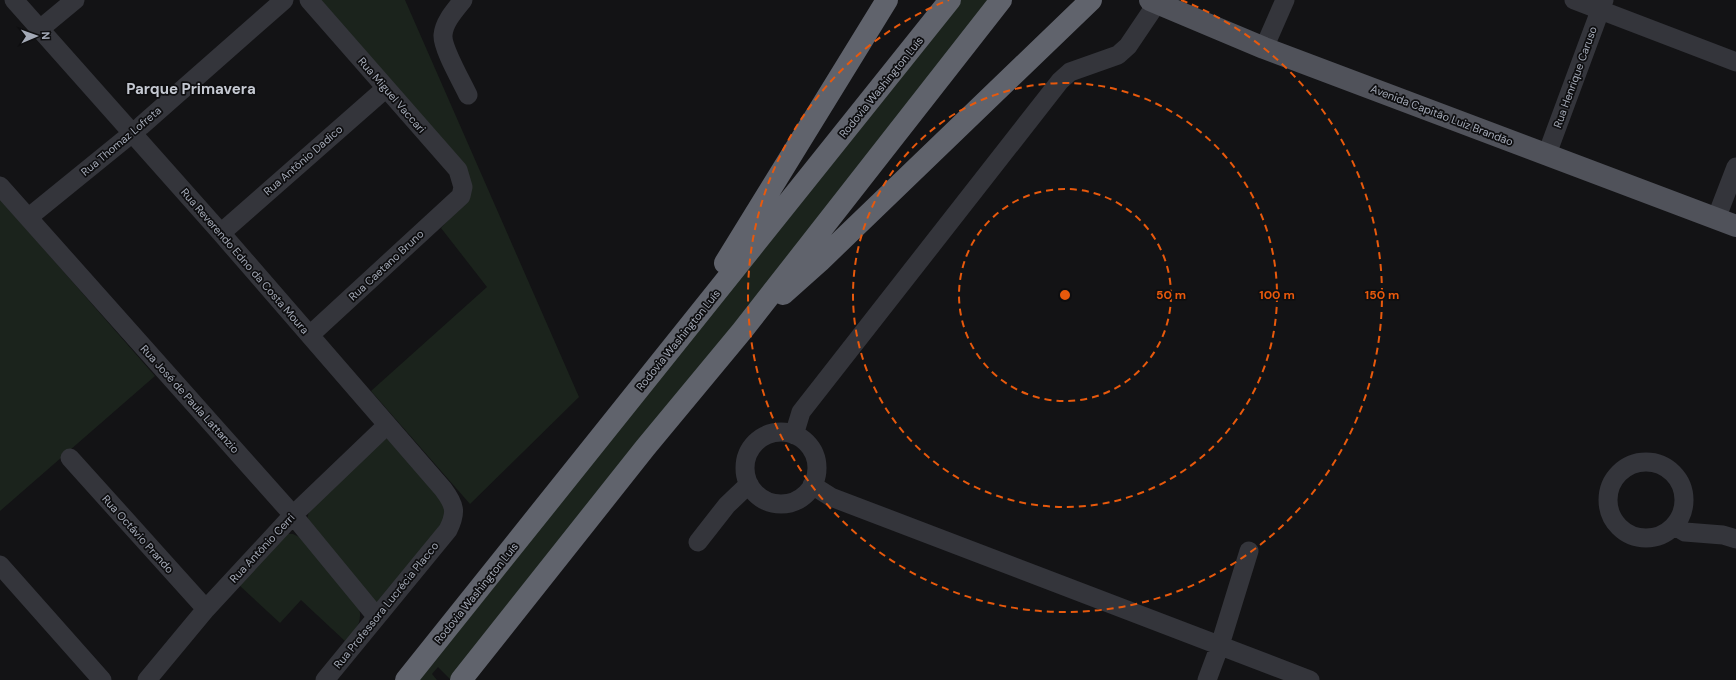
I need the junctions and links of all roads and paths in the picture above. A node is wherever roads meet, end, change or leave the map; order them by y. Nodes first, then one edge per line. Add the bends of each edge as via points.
1 (14, 0) edge
2 (75, 0) edge
3 (284, 0) edge
4 (309, 0) edge
5 (462, 0) edge
6 (887, 0) edge
7 (950, 0) edge
8 (1001, 0) edge
9 (1091, 0) edge
10 (1285, 0) edge
11 (1574, 0) edge
12 (1154, 2) edge
13 (1602, 5) edge
14 (40, 29) junction
15 (1264, 48) junction
16 (1736, 62) edge
17 (386, 88) junction
18 (468, 95) dead end
19 (132, 133) junction
20 (1547, 154) junction
21 (1736, 167) edge
22 (0, 186) edge
23 (461, 196) joint
24 (29, 217) junction
25 (1716, 219) junction
26 (1736, 226) edge
27 (220, 233) junction
28 (742, 331) junction
29 (310, 335) junction
30 (682, 336) junction
31 (387, 425) junction
32 (794, 435) junction
33 (70, 458) dead end
34 (749, 484) junction
35 (812, 485) junction
36 (293, 515) junction
37 (1675, 526) junction
38 (448, 530) joint
39 (1736, 539) edge
40 (698, 542) dead end
41 (1249, 551) dead end
42 (0, 565) edge
43 (206, 609) junction
44 (376, 616) junction
45 (1220, 645) junction
46 (102, 680) edge
47 (147, 680) edge
48 (325, 680) edge
49 (406, 680) edge
50 (462, 680) edge
51 (1207, 680) edge
52 (1310, 680) edge

1 - 14 street, Rua Reverendo Edno da Costa Moura
2 - 14 street
3 - 19 street, Rua Thomaz Lofreta
4 - 17 street, Rua Miguel Vaccari
5 - 18 street via 446,24 443,35 444,46
6 - 30 highway
7 - 30 highway, Rodovia Washington Luís
8 - 28 highway
9 - 28 highway via 820,261
10 - 15 street
11 - 13 street
12 - 15 main road, Avenida Capitão Luiz Brandão
12 - 32 street via 1128,46 1118,54 1070,72 1060,81 801,412
13 - 16 street
13 - 20 street, Rua Henrique Caruso
14 - 19 street, Rua Reverendo Edno da Costa Moura
15 - 20 main road, Avenida Capitão Luiz Brandão
17 - 23 street, Rua Miguel Vaccari via 458,170 462,187
17 - 27 street, Rua Antônio Dadico
19 - 24 street, Rua Thomaz Lofreta
19 - 27 street, Rua Reverendo Edno da Costa Moura
20 - 25 main road, Avenida Capitão Luiz Brandão
21 - 25 street
22 - 24 street, Rua José de Paula Lattanzio
23 - 29 street, Rua Caetano Bruno
24 - 36 street, Rua José de Paula Lattanzio
25 - 26 main road, Avenida Capitão Luiz Brandão
27 - 29 street, Rua Reverendo Edno da Costa Moura
28 - 50 highway via 645,448
29 - 31 street, Rua Reverendo Edno da Costa Moura
30 - 49 highway, Rodovia Washington Luís
31 - 36 street, Rua Antônio Cerri
31 - 38 street, Rua Reverendo Edno da Costa Moura via 452,501 455,512
32 - 34 street via 777,432 761,438 754,444 746,459 746,476
32 - 35 street via 808,445 814,456 817,469
33 - 43 street, Rua Octávio Prando
34 - 35 street via 760,497 776,504 800,498
34 - 40 street
35 - 45 street via 831,497
36 - 43 street, Rua Antônio Cerri
36 - 44 street, Rua José de Paula Lattanzio
37 - 37 street via 1684,510 1684,500 1680,482 1671,472 1659,464 1641,462 1628,466 1617,475 1609,491 1609,510 1612,518 1624,532 1637,538 1651,539
37 - 39 street via 1685,532 1723,535
38 - 44 street, Rua Professora Lucrécia Placco
41 - 45 street
42 - 46 street
43 - 47 street, Rua Antônio Cerri
44 - 48 street, Rua Professora Lucrécia Placco
45 - 51 street
45 - 52 street

